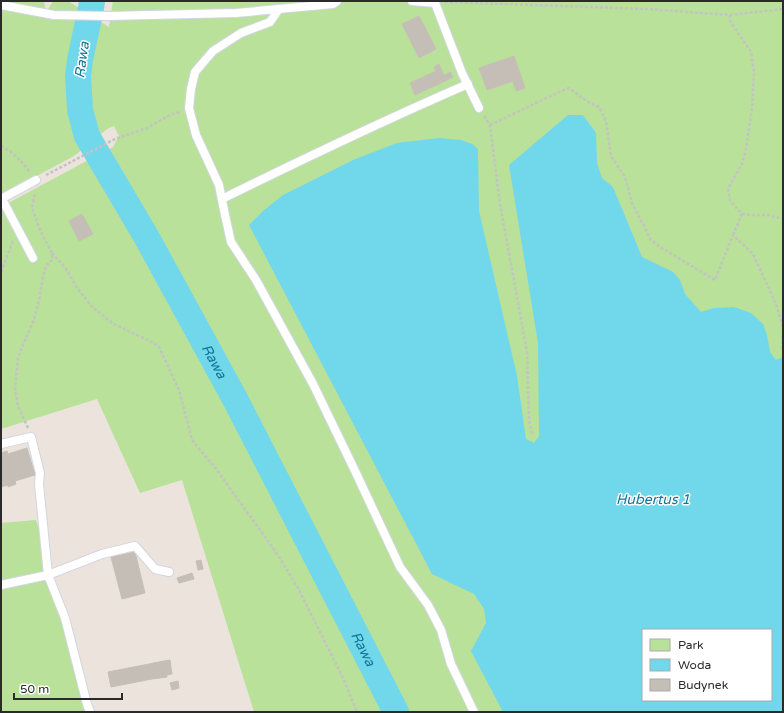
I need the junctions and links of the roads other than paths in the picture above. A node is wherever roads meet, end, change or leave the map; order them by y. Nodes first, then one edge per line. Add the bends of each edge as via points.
1 (337, 1) edge
2 (412, 1) edge
3 (1, 5) edge
4 (279, 9) junction
5 (468, 84) junction
6 (479, 108) road end
7 (36, 180) road end
8 (1, 199) edge
9 (222, 199) junction
10 (32, 258) dead end
11 (1, 444) edge
12 (169, 572) dead end
13 (48, 575) junction
14 (1, 585) edge
15 (90, 712) edge
16 (474, 712) edge

1 - 4 lane via 333,4
2 - 5 lane via 435,3
3 - 4 lane via 54,15 108,16 236,13
4 - 9 lane via 270,22 241,33 213,51 195,72 189,108 196,135 219,185
5 - 6 lane
5 - 9 lane via 367,129
7 - 8 lane
8 - 10 lane
9 - 16 lane via 231,242 256,280 313,384 400,567 428,605 441,630 451,664
11 - 13 lane via 31,437 40,473
12 - 13 lane via 155,569 135,546 102,554
13 - 14 lane
13 - 15 lane via 65,618

